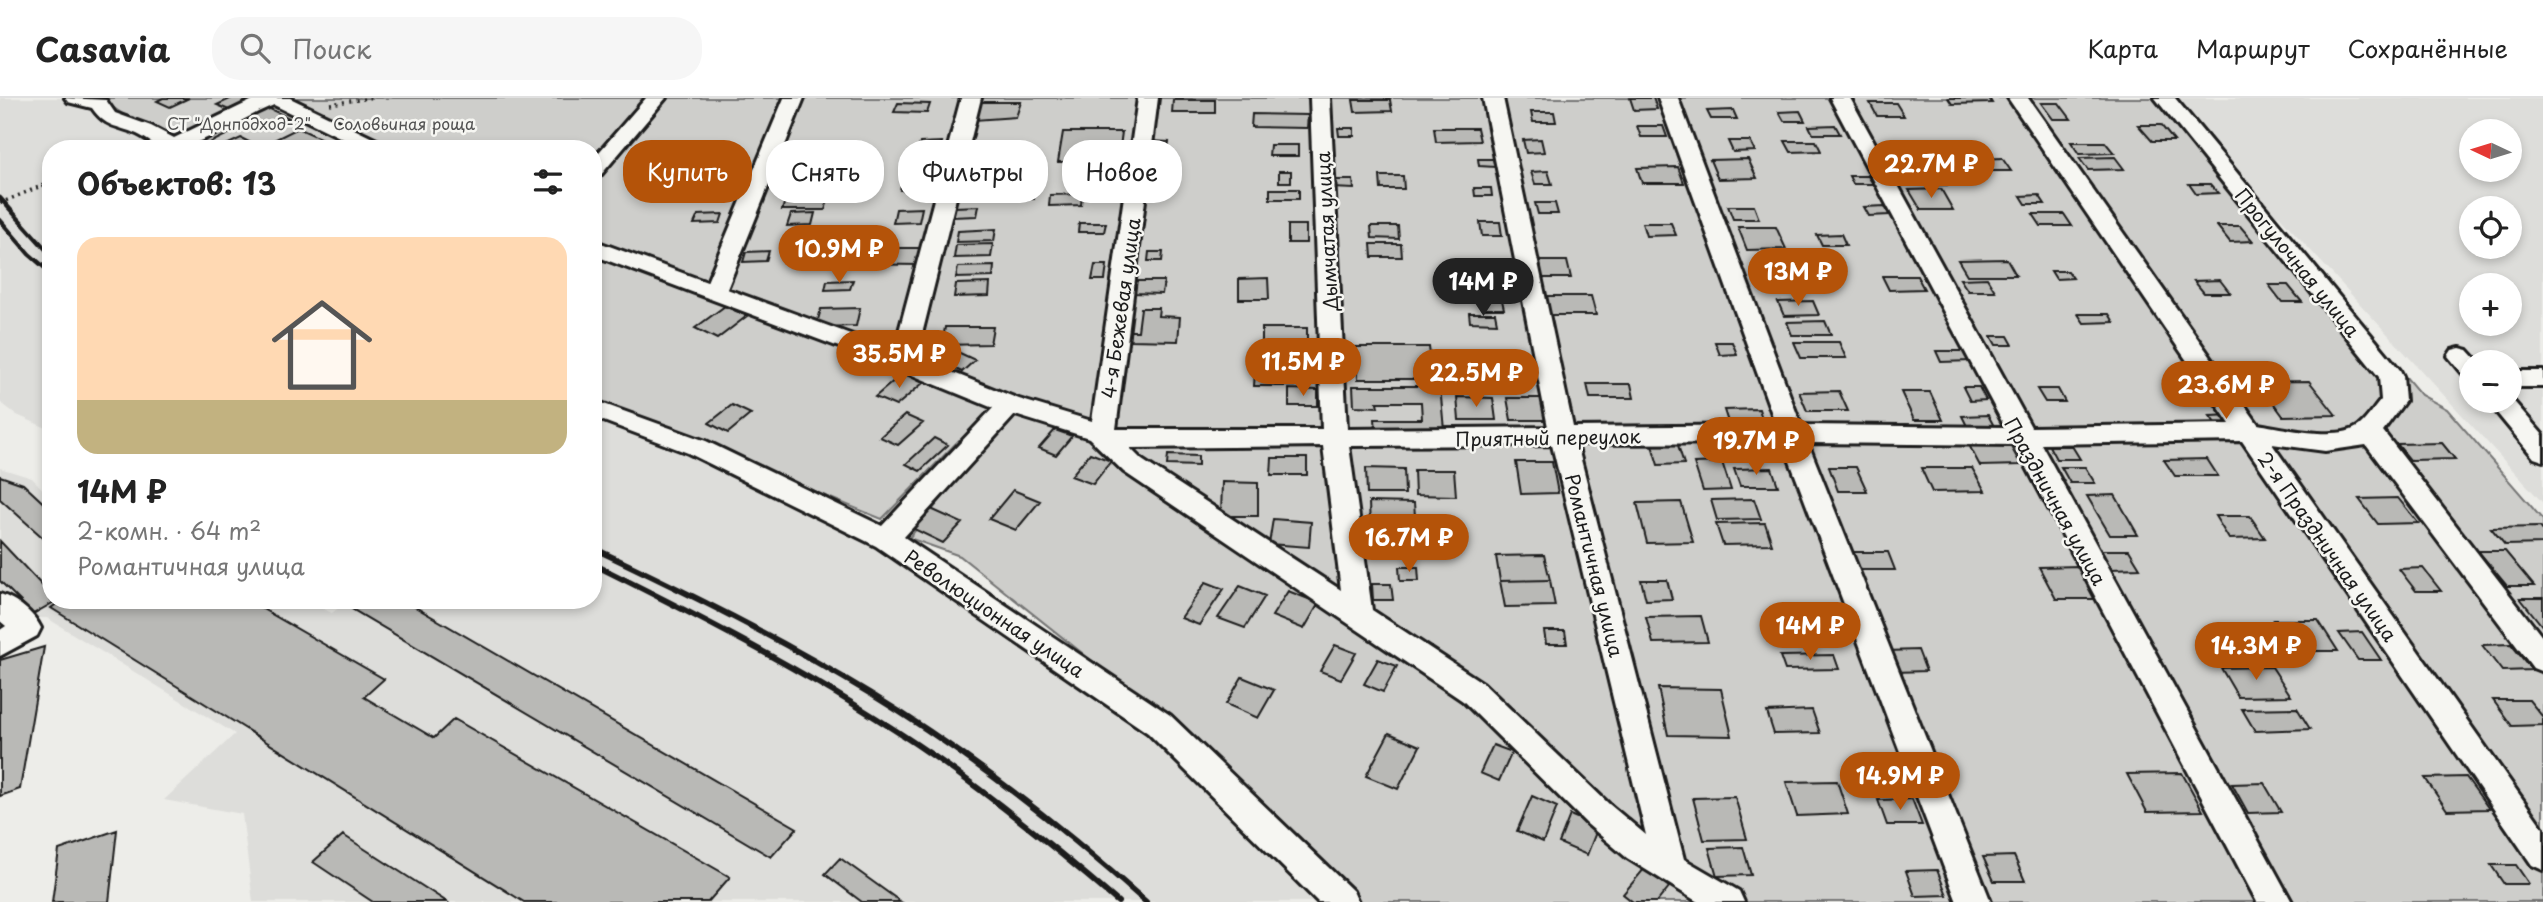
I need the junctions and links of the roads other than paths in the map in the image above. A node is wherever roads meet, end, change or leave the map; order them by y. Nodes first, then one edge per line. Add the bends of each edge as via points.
1 (75, 98) edge
2 (275, 98) edge
3 (656, 98) edge
4 (794, 98) edge
5 (971, 98) edge
6 (1148, 98) edge
7 (1320, 98) edge
8 (1493, 98) edge
9 (1668, 98) edge
10 (1840, 98) edge
11 (2018, 98) edge
12 (2165, 98) edge
13 (160, 140) edge
14 (188, 140) edge
15 (361, 140) edge
16 (602, 161) edge
17 (602, 250) edge
18 (714, 293) junction
19 (903, 362) junction
20 (2522, 379) edge
21 (2543, 379) edge
22 (1010, 405) junction
23 (602, 411) edge
24 (2509, 413) edge
25 (2369, 431) junction
26 (2249, 432) junction
27 (1792, 434) junction
28 (1103, 435) junction
29 (2021, 436) junction
30 (1563, 438) junction
31 (1335, 439) junction
32 (2543, 452) edge
33 (886, 539) junction
34 (0, 605) edge
35 (1358, 614) junction
36 (0, 644) edge
37 (2543, 660) edge
38 (2543, 855) edge
39 (1670, 866) junction
40 (1341, 902) edge
41 (1727, 902) edge
42 (1974, 902) edge
43 (2274, 902) edge

1 - 13 street via 99,104 108,117
2 - 14 street
2 - 15 street
3 - 16 street
4 - 18 street
5 - 19 street
6 - 28 street, 4-я Бежевая улица
7 - 31 street, Дымчатая улица
8 - 30 street, Романтичная улица
9 - 27 street
10 - 29 street, Праздничная улица
11 - 26 street, 2-я Праздничная улица
12 - 25 street, Прогулочная улица via 2391,376 2393,401
17 - 18 street, Приятный переулок
18 - 19 street, Приятный переулок
19 - 22 street, Приятный переулок
20 - 21 street
22 - 28 street, Приятный переулок
22 - 33 street
23 - 33 street, Революционная улица via 697,447
24 - 32 street
25 - 26 street, Приятный переулок via 2358,438 2325,442
25 - 37 street
26 - 29 street, Приятный переулок
26 - 38 street, 2-я Праздничная улица
27 - 29 street, Приятный переулок
27 - 30 street, Приятный переулок
27 - 42 street
28 - 31 street, Приятный переулок via 1125,439
28 - 35 street via 1133,466
29 - 43 street, Праздничная улица
30 - 31 street, Приятный переулок
30 - 39 street, Романтичная улица
31 - 35 street, Дымчатая улица
33 - 40 street, Революционная улица via 1160,724
34 - 36 street via 27,628
35 - 39 street via 1473,692 1598,814 1638,848
39 - 41 street

